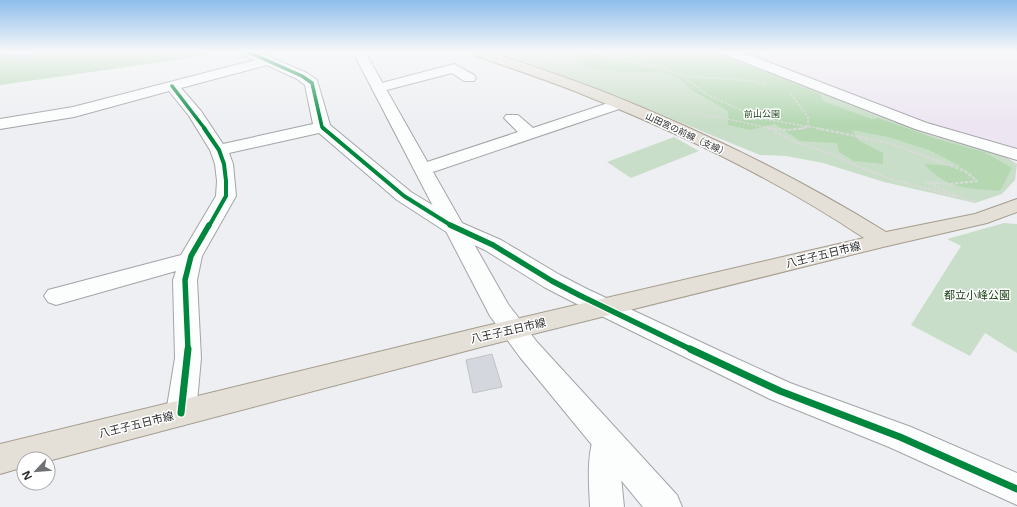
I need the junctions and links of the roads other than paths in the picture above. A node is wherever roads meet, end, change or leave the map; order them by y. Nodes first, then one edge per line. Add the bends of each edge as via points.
1 (210, 76) edge
2 (301, 76) edge
3 (372, 76) edge
4 (425, 76) edge
5 (465, 76) edge
6 (543, 76) edge
7 (792, 76) edge
8 (469, 78) dead end
9 (172, 86) junction
10 (379, 88) junction
11 (620, 104) junction
12 (512, 118) dead end
13 (0, 124) edge
14 (322, 127) junction
15 (530, 134) junction
16 (219, 150) junction
17 (1017, 155) edge
18 (427, 175) junction
19 (398, 191) junction
20 (1017, 205) edge
21 (455, 228) junction
22 (883, 240) junction
23 (190, 260) junction
24 (56, 296) dead end
25 (604, 307) junction
26 (512, 329) junction
27 (181, 413) junction
28 (607, 441) junction
29 (0, 459) edge
30 (1017, 489) edge
31 (607, 507) edge
32 (665, 507) edge

1 - 9 street
2 - 14 street via 312,83
3 - 10 street
4 - 10 street
5 - 8 street
6 - 11 main road, 山田宮の前線（支線）
7 - 17 street via 921,126
9 - 13 street via 74,112
9 - 16 street
10 - 18 street
11 - 15 street
11 - 22 main road, 山田宮の前線（支線） via 751,164 827,204
12 - 15 street
14 - 16 street
14 - 19 street
15 - 18 street
16 - 23 street via 224,164 226,196
18 - 19 street via 414,190
18 - 21 street
19 - 21 street
20 - 22 main road, 八王子五日市線 via 980,219
21 - 25 street via 493,245 552,281
21 - 26 street
22 - 25 main road, 八王子五日市線
23 - 24 street
23 - 27 street via 185,280 188,358
25 - 26 main road, 八王子五日市線
25 - 30 street via 780,391 900,437
26 - 27 main road, 八王子五日市線
26 - 28 street
27 - 29 main road, 八王子五日市線
28 - 31 street
28 - 32 street

